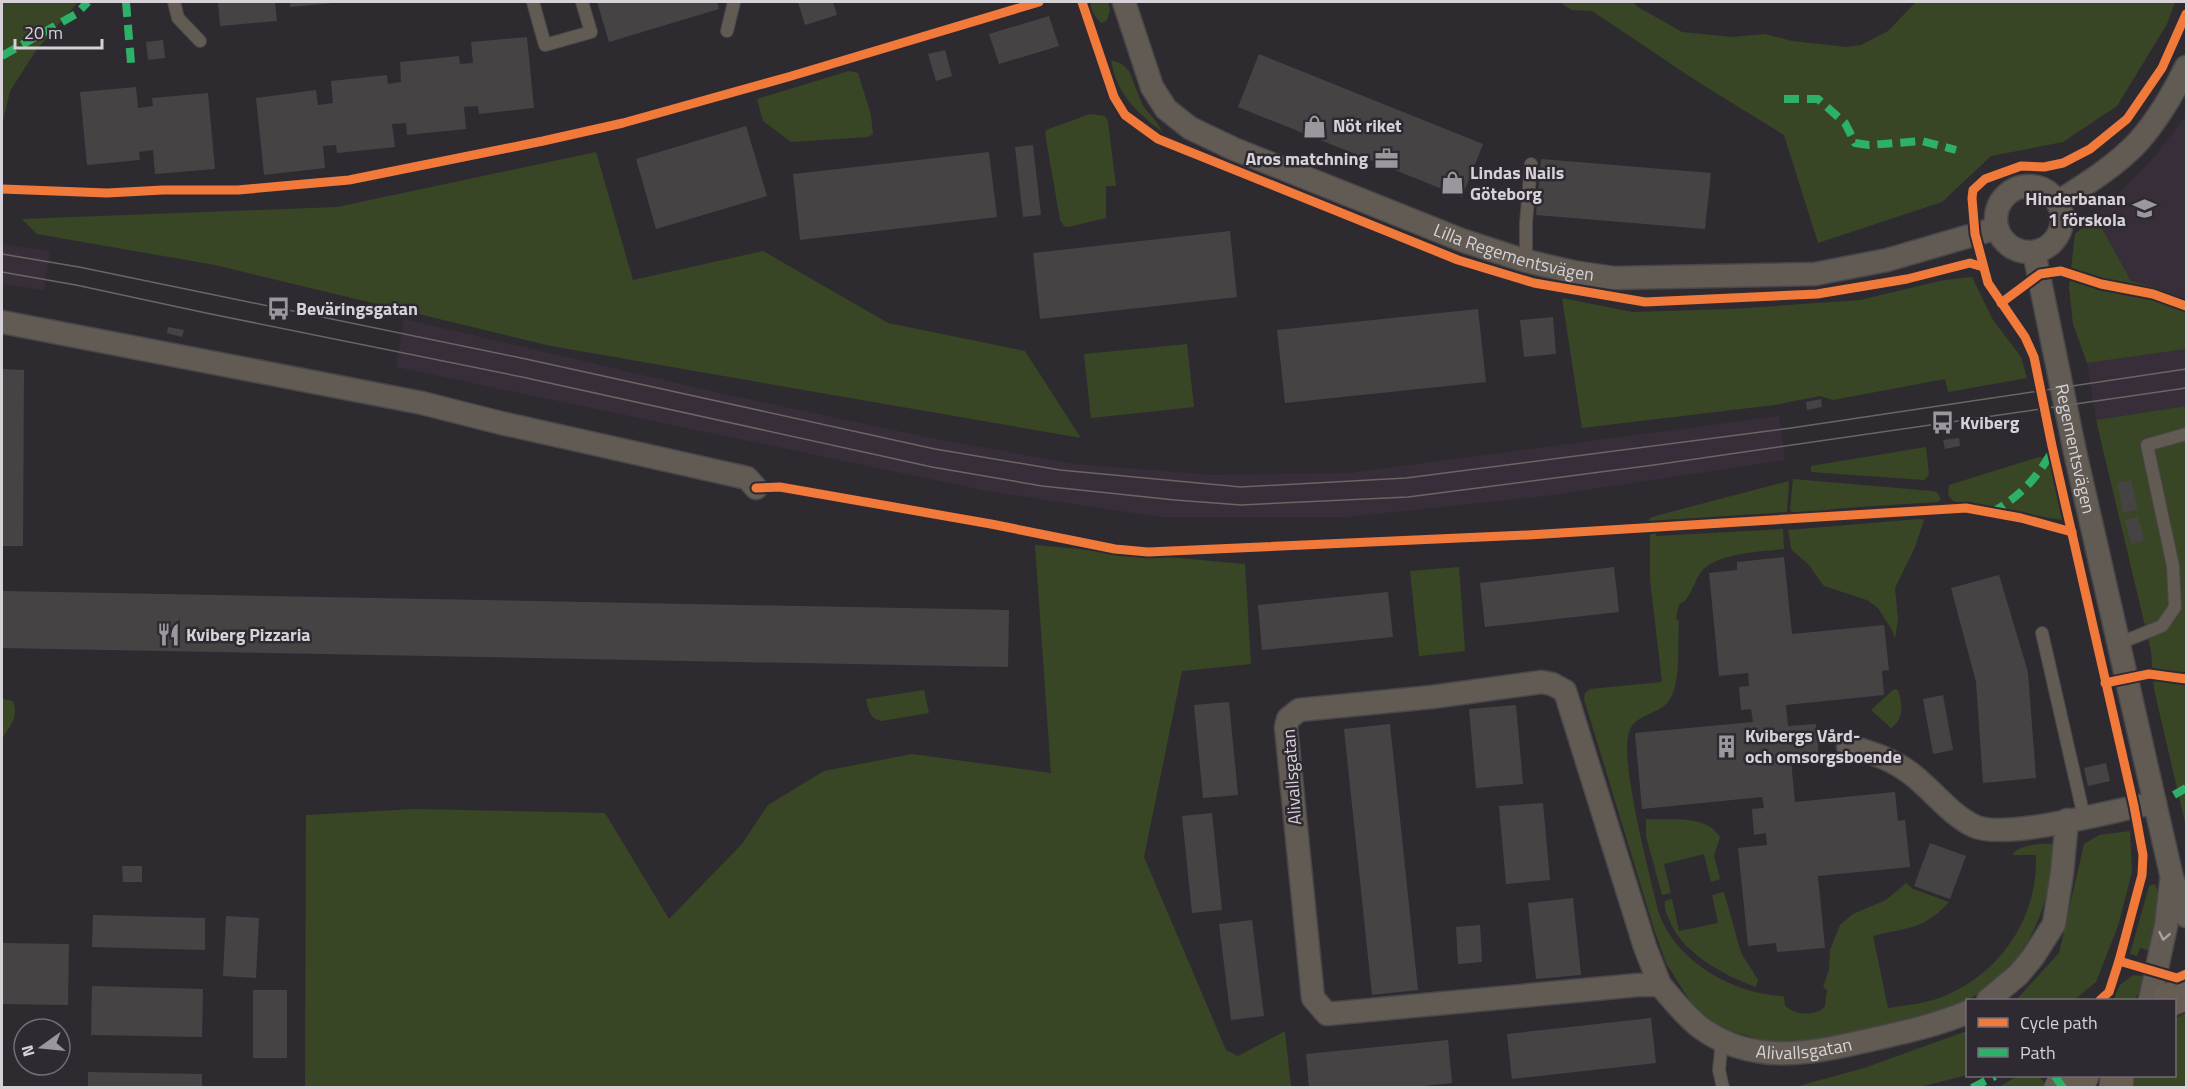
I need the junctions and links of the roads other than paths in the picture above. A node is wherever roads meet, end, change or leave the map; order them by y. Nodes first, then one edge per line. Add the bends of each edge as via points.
1 (174, 2) edge
2 (533, 2) edge
3 (582, 2) edge
4 (734, 2) edge
5 (1125, 2) edge
6 (727, 31) dead end
7 (200, 41) dead end
8 (2187, 67) edge
9 (1532, 164) dead end
10 (2058, 202) junction
11 (1997, 228) junction
12 (2034, 252) junction
13 (1526, 261) junction
14 (2, 322) edge
15 (2187, 435) edge
16 (756, 488) dead end
17 (2042, 633) dead end
18 (2120, 643) junction
19 (1848, 746) dead end
20 (2155, 803) junction
21 (2075, 818) junction
22 (2179, 877) edge
23 (2187, 916) edge
24 (1660, 985) junction
25 (2187, 993) edge
26 (1989, 999) edge
27 (2150, 999) edge
28 (2172, 999) edge
29 (1966, 1013) edge
30 (1722, 1040) junction
31 (2080, 1077) edge
32 (1723, 1088) edge
33 (2061, 1088) edge

1 - 7 lane via 178,18
2 - 3 lane via 545,45 591,32
4 - 6 lane
5 - 13 street, Lilla Regementsvägen via 1152,87 1166,109 1190,128 1464,241
8 - 10 street via 2139,141 2093,180
9 - 13 lane
10 - 11 street via 2041,188 2019,188 2001,201
10 - 12 street via 2063,219 2061,231 2050,245
11 - 12 street via 2013,249
11 - 13 street, Lilla Regementsvägen via 1887,260 1815,274 1614,278
12 - 18 street, Regementsvägen
14 - 16 street via 422,403 747,478
15 - 18 lane via 2147,445 2173,566 2175,607 2162,626
17 - 21 lane
18 - 20 street, Regementsvägen
19 - 21 street via 1881,755 1913,775 1976,827 2003,831
20 - 21 street
20 - 22 street, Regementsvägen
21 - 26 street via 2054,924 2025,966
22 - 23 street, Regementsvägen
22 -> 27 street, Regementsvägen
24 - 24 street, Alivallsgatan via 1565,691 1542,682 1299,710 1288,719 1313,998 1327,1014
24 - 30 street, Alivallsgatan via 1683,1012
25 - 28 main road
29 - 30 street, Alivallsgatan via 1915,1030 1806,1053 1767,1053
30 - 32 lane via 1719,1070
31 - 33 main road

